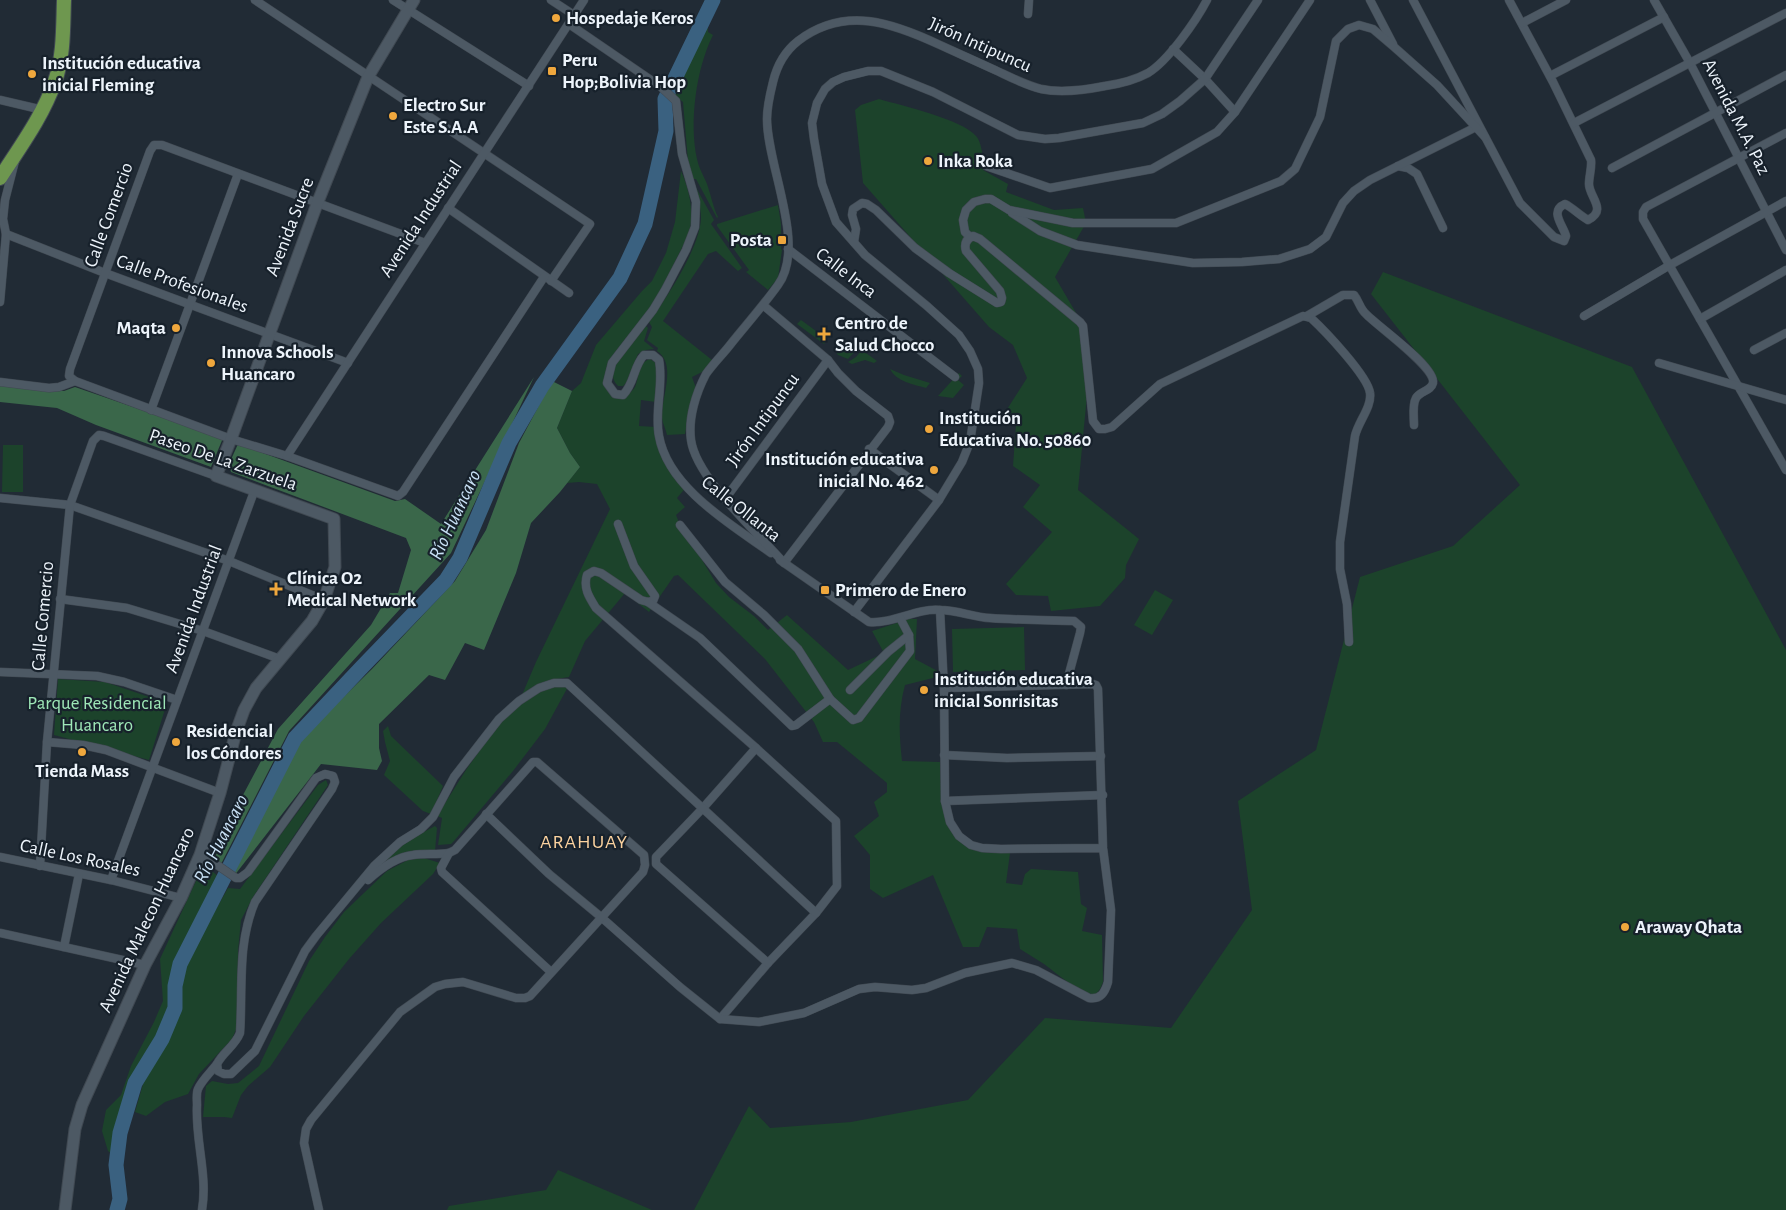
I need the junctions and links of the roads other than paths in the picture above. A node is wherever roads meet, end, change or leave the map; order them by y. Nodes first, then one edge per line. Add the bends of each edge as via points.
1 (64, 0) edge
2 (254, 0) edge
3 (393, 0) edge
4 (551, 0) edge
5 (584, 0) edge
6 (1029, 0) edge
7 (1207, 0) edge
8 (1258, 0) edge
9 (1310, 0) edge
10 (1370, 0) edge
11 (1413, 0) edge
12 (1509, 0) edge
13 (1566, 0) edge
14 (1654, 0) edge
15 (411, 5) edge
16 (1786, 13) edge
17 (1028, 14) dead end
18 (574, 15) junction
19 (1664, 17) junction
20 (1522, 23) junction
21 (569, 24) junction
22 (1394, 46) junction
23 (1173, 50) junction
24 (1690, 63) junction
25 (1786, 75) edge
26 (1550, 76) junction
27 (368, 77) junction
28 (1205, 80) junction
29 (528, 86) junction
30 (0, 100) edge
31 (43, 110) junction
32 (1235, 112) junction
33 (1716, 113) junction
34 (1574, 123) junction
35 (1476, 127) junction
36 (1786, 133) edge
37 (1485, 137) junction
38 (16, 154) junction
39 (483, 154) junction
40 (1738, 157) junction
41 (986, 166) dead end
42 (1398, 166) junction
43 (1612, 168) dead end
44 (238, 174) junction
45 (0, 178) edge
46 (1786, 201) edge
47 (317, 204) junction
48 (448, 208) junction
49 (1009, 210) junction
50 (1766, 211) junction
51 (1443, 228) dead end
52 (6, 234) junction
53 (970, 237) junction
54 (854, 242) junction
55 (425, 243) junction
56 (788, 249) junction
57 (1786, 250) edge
58 (1670, 265) junction
59 (1786, 270) edge
60 (105, 273) junction
61 (548, 279) junction
62 (569, 293) dead end
63 (0, 302) edge
64 (190, 304) junction
65 (763, 305) junction
66 (1307, 316) junction
67 (1584, 316) dead end
68 (1700, 319) junction
69 (268, 333) junction
70 (1786, 333) edge
71 (1754, 350) dead end
72 (828, 360) junction
73 (348, 363) junction
74 (1659, 363) dead end
75 (955, 377) dead end
76 (75, 381) junction
77 (0, 382) edge
78 (1737, 385) junction
79 (1786, 400) edge
80 (151, 410) junction
81 (1414, 425) dead end
82 (98, 436) joint
83 (231, 439) junction
84 (869, 449) junction
85 (287, 456) junction
86 (1786, 470) edge
87 (216, 476) junction
88 (256, 489) junction
89 (0, 498) edge
90 (725, 499) junction
91 (939, 500) junction
92 (70, 504) junction
93 (334, 519) joint
94 (618, 524) dead end
95 (680, 525) dead end
96 (229, 561) junction
97 (784, 563) junction
98 (60, 599) junction
99 (324, 600) junction
100 (648, 602) junction
101 (940, 610) junction
102 (854, 612) junction
103 (900, 618) junction
104 (203, 631) junction
105 (909, 635) junction
106 (1350, 642) dead end
107 (280, 659) junction
108 (0, 672) edge
109 (53, 674) junction
110 (1066, 685) junction
111 (944, 688) junction
112 (850, 690) dead end
113 (830, 699) junction
114 (178, 700) junction
115 (47, 742) junction
116 (756, 748) junction
117 (944, 755) junction
118 (1101, 756) junction
119 (153, 767) junction
120 (220, 794) junction
121 (1103, 795) junction
122 (945, 801) junction
123 (703, 808) junction
124 (486, 814) junction
125 (1104, 848) junction
126 (448, 853) junction
127 (0, 857) edge
128 (204, 857) junction
129 (40, 866) junction
130 (78, 874) junction
131 (111, 880) junction
132 (351, 896) junction
133 (181, 898) junction
134 (816, 913) junction
135 (601, 918) junction
136 (0, 933) edge
137 (64, 947) junction
138 (768, 963) junction
139 (145, 965) junction
140 (551, 972) junction
141 (720, 1019) junction
142 (217, 1064) junction
143 (65, 1210) edge
144 (202, 1210) edge
145 (319, 1210) edge

1 - 31 highway via 56,79
2 - 27 street
3 - 15 street
4 - 18 street
5 - 18 street, Avenida Industrial
6 - 17 street
7 - 23 street, Jirón Intipuncu
8 - 28 street
9 - 32 street
10 - 22 street
11 - 37 street
12 - 20 street
13 - 20 street
14 - 19 street, Avenida M.A. Paz
15 - 27 street, Avenida Sucre
15 - 29 street
16 - 24 street
18 - 21 street, Avenida Industrial
19 - 24 street, Avenida M.A. Paz
19 - 26 street
20 - 26 street
21 - 29 street, Avenida Industrial
21 - 97 street, Calle Ollanta via 661,87 676,101 682,154 696,202 695,228 682,258 653,310 612,363 607,383 615,394 623,395 630,388 638,362 644,355 653,355 659,360 659,437 676,473 703,503
22 - 35 street
22 - 49 street via 1373,30 1359,26 1348,29 1336,41 1320,118 1295,169 1281,181 1247,196 1176,223 1073,223
23 - 28 street
23 - 56 street, Jirón Intipuncu via 1149,72 1116,84 1081,90 1042,89 883,22 852,20 826,25 798,41 784,55 770,92 767,120 788,228
24 - 33 street, Avenida M.A. Paz
24 - 34 street
25 - 33 street
26 - 34 street
27 - 39 street
27 - 47 street, Avenida Sucre
28 - 32 street
28 - 54 street via 1162,114 1143,123 1045,139 1018,135 933,92 881,71 868,71 833,82 817,102 812,123 814,139 822,184 836,222
29 - 39 street, Avenida Industrial
30 - 31 street
31 - 38 highway
32 - 41 street via 1217,132 1152,169 1050,188
33 - 40 street, Avenida M.A. Paz
33 - 43 street
34 - 37 street via 1592,160 1588,186 1597,205 1594,217 1588,220 1570,206 1560,206 1557,211 1566,236 1564,241 1554,237 1520,202
35 - 37 street
35 - 42 street
36 - 40 street
38 - 45 highway
38 - 52 street via 5,200 3,219
39 - 48 street, Avenida Industrial
39 - 61 street via 590,224
40 - 50 street, Avenida M.A. Paz
40 - 58 street via 1646,206 1642,219
42 - 49 street via 1354,191 1343,203 1326,237 1310,249 1279,258 1193,263 1077,245 1040,231
42 - 51 street via 1418,174
44 - 47 street
44 - 60 street, Calle Comercio via 162,144 154,145
44 - 64 street
46 - 50 street
47 - 55 street
47 - 69 street, Avenida Sucre
48 - 55 street, Avenida Industrial
48 - 61 street
49 - 53 street via 991,199 974,202 966,210 963,220 965,232
50 - 57 street, Avenida M.A. Paz
50 - 58 street
52 - 60 street, Calle Profesionales
52 - 63 street
53 - 54 street via 965,243 966,251 1000,291 1002,298 997,304 915,248 867,204 862,203 853,209
53 - 66 street via 980,239 1083,326 1093,421 1099,429 1112,427 1160,384
54 - 91 street via 959,335 978,369 979,383 970,442
55 - 73 street, Avenida Industrial
56 - 65 street, Jirón Intipuncu via 784,275
56 - 75 street, Calle Inca
58 - 67 street
58 - 68 street
59 - 68 street
60 - 64 street, Calle Profesionales
60 - 76 street, Calle Comercio via 70,369 69,376
61 - 62 street
61 - 85 street, Paseo De La Zarzuela via 398,496
64 - 69 street, Calle Profesionales
64 - 80 street
65 - 72 street
65 - 90 street, Jirón Intipuncu via 707,373 692,413 691,440 698,460
66 - 81 street via 1343,295 1354,295 1365,314 1418,359 1433,381 1415,400
66 - 106 street via 1356,368 1370,394 1355,436 1340,542 1340,569
68 - 78 street
69 - 73 street, Calle Profesionales
69 - 83 street, Avenida Sucre
70 - 71 street
72 - 84 street via 856,391 888,416 888,427
72 - 90 street, Jirón Intipuncu
73 - 85 street, Avenida Industrial
74 - 78 street
76 - 77 street via 49,388
76 - 80 street, Paseo De La Zarzuela
78 - 79 street
78 - 86 street
80 - 83 street, Paseo De La Zarzuela
82 - 87 street, Paseo De La Zarzuela
82 - 92 street, Calle Comercio via 93,441
83 - 85 street, Paseo De La Zarzuela
83 - 87 street, Avenida Sucre
84 - 91 street
84 - 97 street
87 - 88 street, Paseo De La Zarzuela
88 - 93 street, Paseo De La Zarzuela
88 - 96 street, Avenida Industrial
89 - 92 street
90 - 97 street, Jirón Intipuncu
91 - 102 street
92 - 96 street
92 - 98 street, Calle Comercio
93 - 99 street, Avenida Malecon Huancaro via 335,567
94 - 100 street via 634,566 655,596
95 - 113 street via 725,582 798,648
96 - 99 street
96 - 104 street, Avenida Industrial
97 - 102 street, Calle Ollanta
98 - 104 street via 127,608
98 - 109 street, Calle Comercio
99 - 107 street, Avenida Malecon Huancaro
100 - 113 street via 700,638 789,724 796,725
100 - 116 street via 640,600 601,572 587,575 584,583 602,614
101 - 103 street, Calle Ollanta
101 - 110 street, Calle Ollanta via 988,618 1074,621 1081,627
101 - 111 street
102 - 103 street, Calle Ollanta via 869,622
103 - 105 street
104 - 107 street
104 - 114 street, Avenida Industrial
105 - 112 street
105 - 113 street via 910,650 859,718 849,718
107 - 120 street, Avenida Malecon Huancaro via 256,688 244,710
108 - 109 street
109 - 114 street via 97,676
109 - 115 street, Calle Comercio
110 - 111 street
110 - 118 street via 1093,684 1098,689
111 - 117 street
114 - 119 street, Avenida Industrial
115 - 119 street via 106,750
115 - 129 street, Calle Comercio
116 - 123 street
116 - 134 street via 836,821 837,886
117 - 118 street via 1006,758
117 - 122 street
118 - 121 street
119 - 120 street
119 - 131 street, Avenida Industrial
120 - 128 street, Avenida Malecon Huancaro
121 - 122 street
121 - 125 street
122 - 125 street via 950,822 959,836 971,845 1002,849
123 - 132 street via 567,683 546,684 524,696 499,719 454,777 433,817 374,866
123 - 134 street
123 - 138 street via 656,857 656,864
124 - 126 street via 455,850
124 - 135 street
124 - 135 street via 529,764 537,762 644,855 646,865 643,872
125 - 141 street via 1111,910 1108,982 1105,992 1099,997 1089,998 1036,970 1012,963 965,973 926,988 859,989 804,1013 759,1022
126 - 132 street via 399,859 379,871
126 - 140 street via 440,868 442,872
127 - 129 street, Calle Los Rosales
128 - 133 street, Avenida Malecon Huancaro
128 - 142 street via 240,878 248,872 316,778 325,774 333,776 332,789 248,917 243,950 240,1033
129 - 130 street, Calle Los Rosales
130 - 131 street, Calle Los Rosales
130 - 137 street
131 - 133 street, Calle Los Rosales
132 - 142 street via 306,951 255,1051 231,1074 218,1071
133 - 139 street, Avenida Malecon Huancaro
134 - 138 street
135 - 140 street
135 - 141 street
136 - 137 street
137 - 139 street
138 - 141 street
139 - 143 street, Avenida Malecon Huancaro via 82,1105 75,1129
140 - 145 street via 525,998 463,982 454,983 435,987 400,1012 306,1129 304,1143
142 - 144 street via 197,1090 196,1113 204,1180

